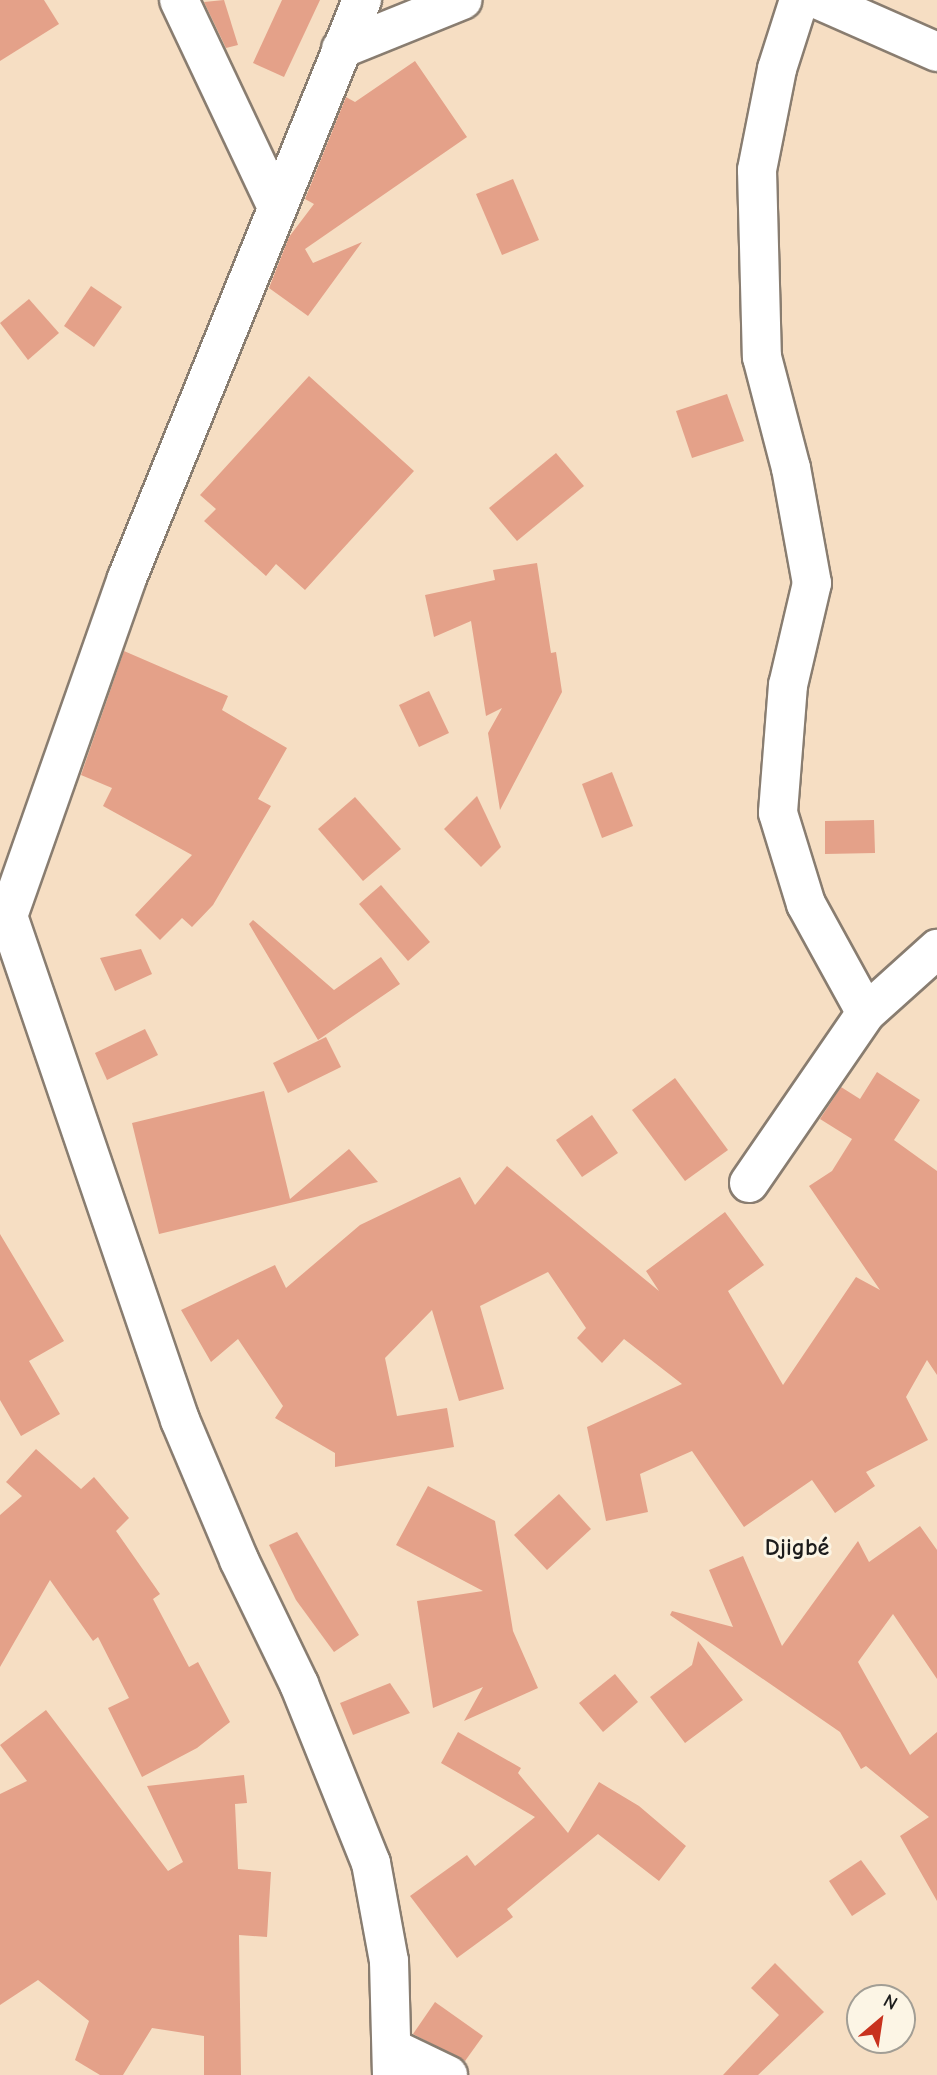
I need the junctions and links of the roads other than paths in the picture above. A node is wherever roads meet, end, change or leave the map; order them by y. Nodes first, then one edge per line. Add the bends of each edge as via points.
1 (179, 0) edge
2 (362, 0) edge
3 (462, 0) edge
4 (799, 0) edge
5 (819, 0) edge
6 (341, 49) junction
7 (937, 52) edge
8 (277, 207) junction
9 (4, 911) edge
10 (937, 949) edge
11 (866, 1013) junction
12 (749, 1183) dead end
13 (393, 2062) edge
14 (448, 2075) edge

1 - 8 street
2 - 6 street
3 - 6 street
4 - 11 street via 777,69 757,170 762,357 791,468 812,583 788,685 778,813 806,904
5 - 7 street
6 - 8 street
8 - 9 street via 127,578
9 - 13 street via 180,1420 239,1560 299,1684 371,1863 389,1961
10 - 11 street
11 - 12 street
13 - 14 street

